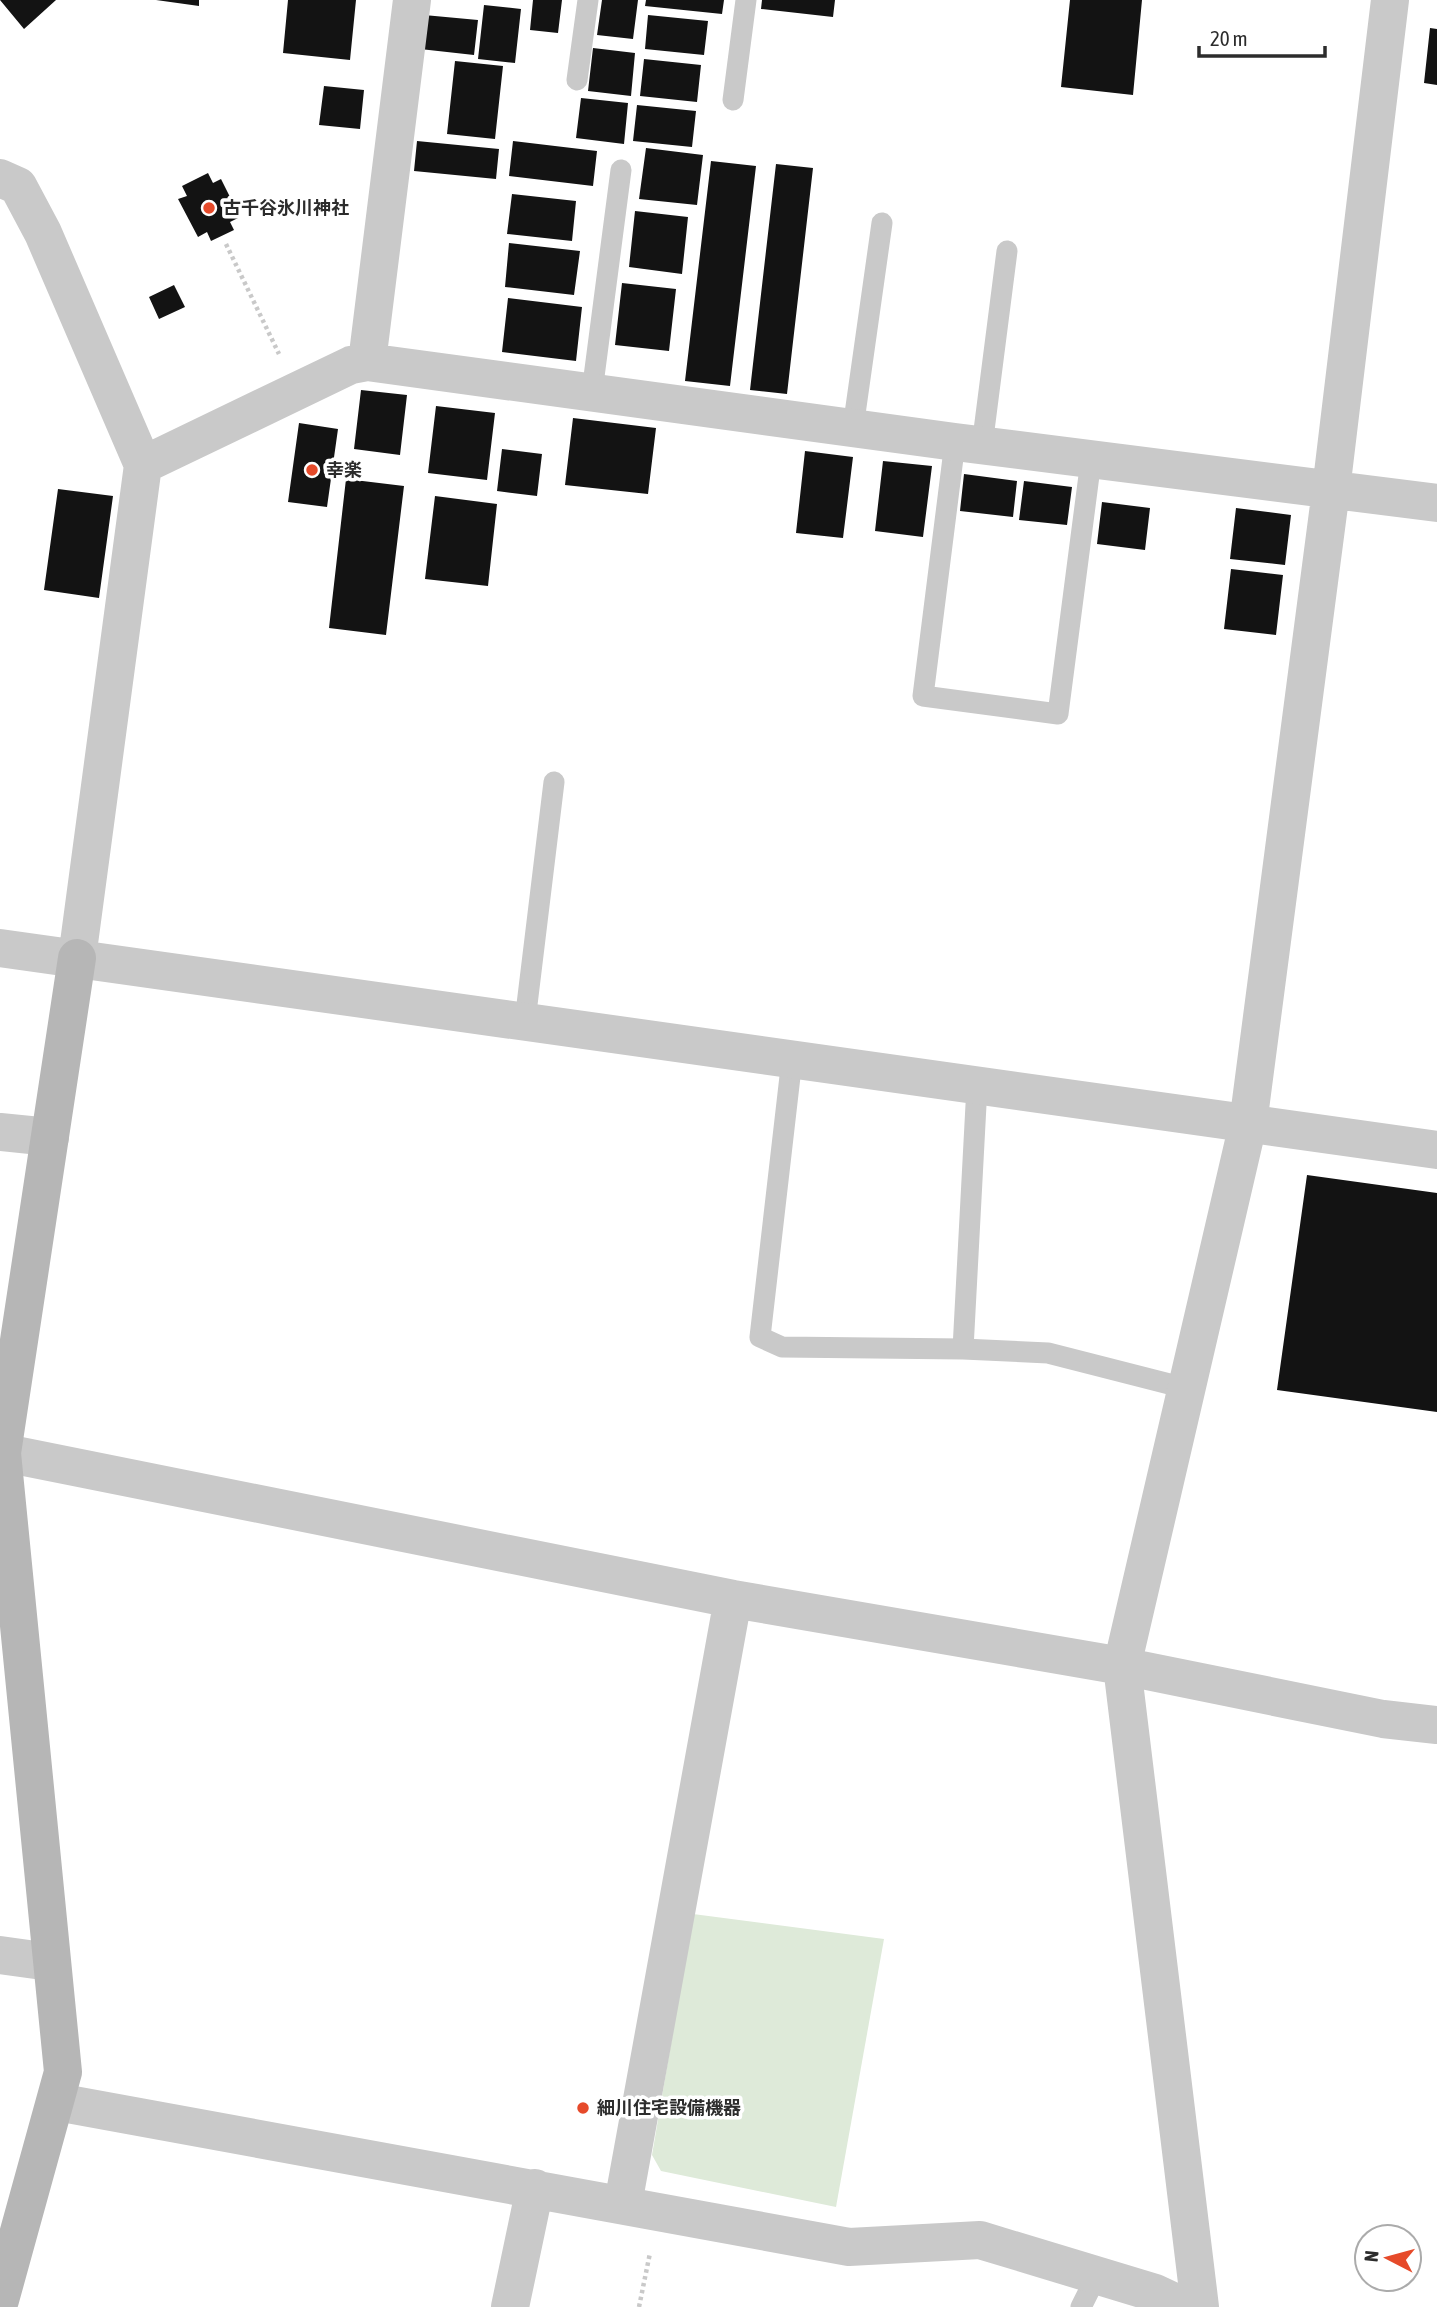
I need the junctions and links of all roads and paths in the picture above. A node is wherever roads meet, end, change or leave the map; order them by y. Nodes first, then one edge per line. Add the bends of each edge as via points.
1 (412, 0) edge
2 (588, 0) edge
3 (746, 0) edge
4 (1390, 0) edge
5 (577, 80) dead end
6 (733, 100) dead end
7 (621, 170) dead end
8 (0, 178) edge
9 (882, 223) dead end
10 (226, 244) dead end
11 (1007, 251) dead end
12 (367, 362) junction
13 (296, 390) junction
14 (592, 392) junction
15 (853, 428) junction
16 (969, 444) junction
17 (1091, 460) junction
18 (143, 465) junction
19 (1331, 490) junction
20 (1437, 503) edge
21 (554, 782) dead end
22 (0, 948) edge
23 (77, 958) junction
24 (525, 1021) junction
25 (792, 1059) junction
26 (977, 1086) junction
27 (1248, 1124) junction
28 (0, 1132) edge
29 (50, 1137) junction
30 (1437, 1150) edge
31 (963, 1349) junction
32 (1185, 1388) junction
33 (1, 1453) edge
34 (733, 1599) junction
35 (1122, 1666) junction
36 (1437, 1725) edge
37 (0, 1955) edge
38 (50, 1962) junction
39 (57, 2102) junction
40 (536, 2188) junction
41 (641, 2208) junction
42 (1089, 2291) edge
43 (0, 2300) edge
44 (510, 2307) edge
45 (639, 2307) edge
46 (1185, 2307) edge
47 (1200, 2307) edge

1 - 12 street
2 - 5 lane
3 - 6 lane
4 - 19 street
7 - 14 lane
8 - 18 street via 18,186 43,233
9 - 15 lane
10 - 13 path
11 - 16 lane
12 - 13 street
12 - 14 street
13 - 18 street
14 - 15 street
15 - 16 street
16 - 17 street
16 - 17 lane via 923,696 1058,714
17 - 19 street
18 - 23 street
19 - 20 street
19 - 27 street
21 - 24 lane
22 - 23 street
23 - 24 street
23 - 29 street
24 - 25 street
25 - 26 street
25 - 31 lane via 760,1337 782,1347
26 - 27 street
26 - 31 lane
27 - 30 street
27 - 32 street
28 - 29 street
29 - 33 street
31 - 32 lane via 1048,1353
32 - 35 street
33 - 34 street
33 - 38 street
34 - 35 street
34 - 41 street
35 - 36 street
35 - 47 street
37 - 38 street
38 - 39 street via 63,2072
39 - 40 street
39 - 43 street
40 - 41 street
40 - 44 street
41 - 42 street via 849,2247 980,2240
41 - 45 path
42 - 46 street via 1155,2293

